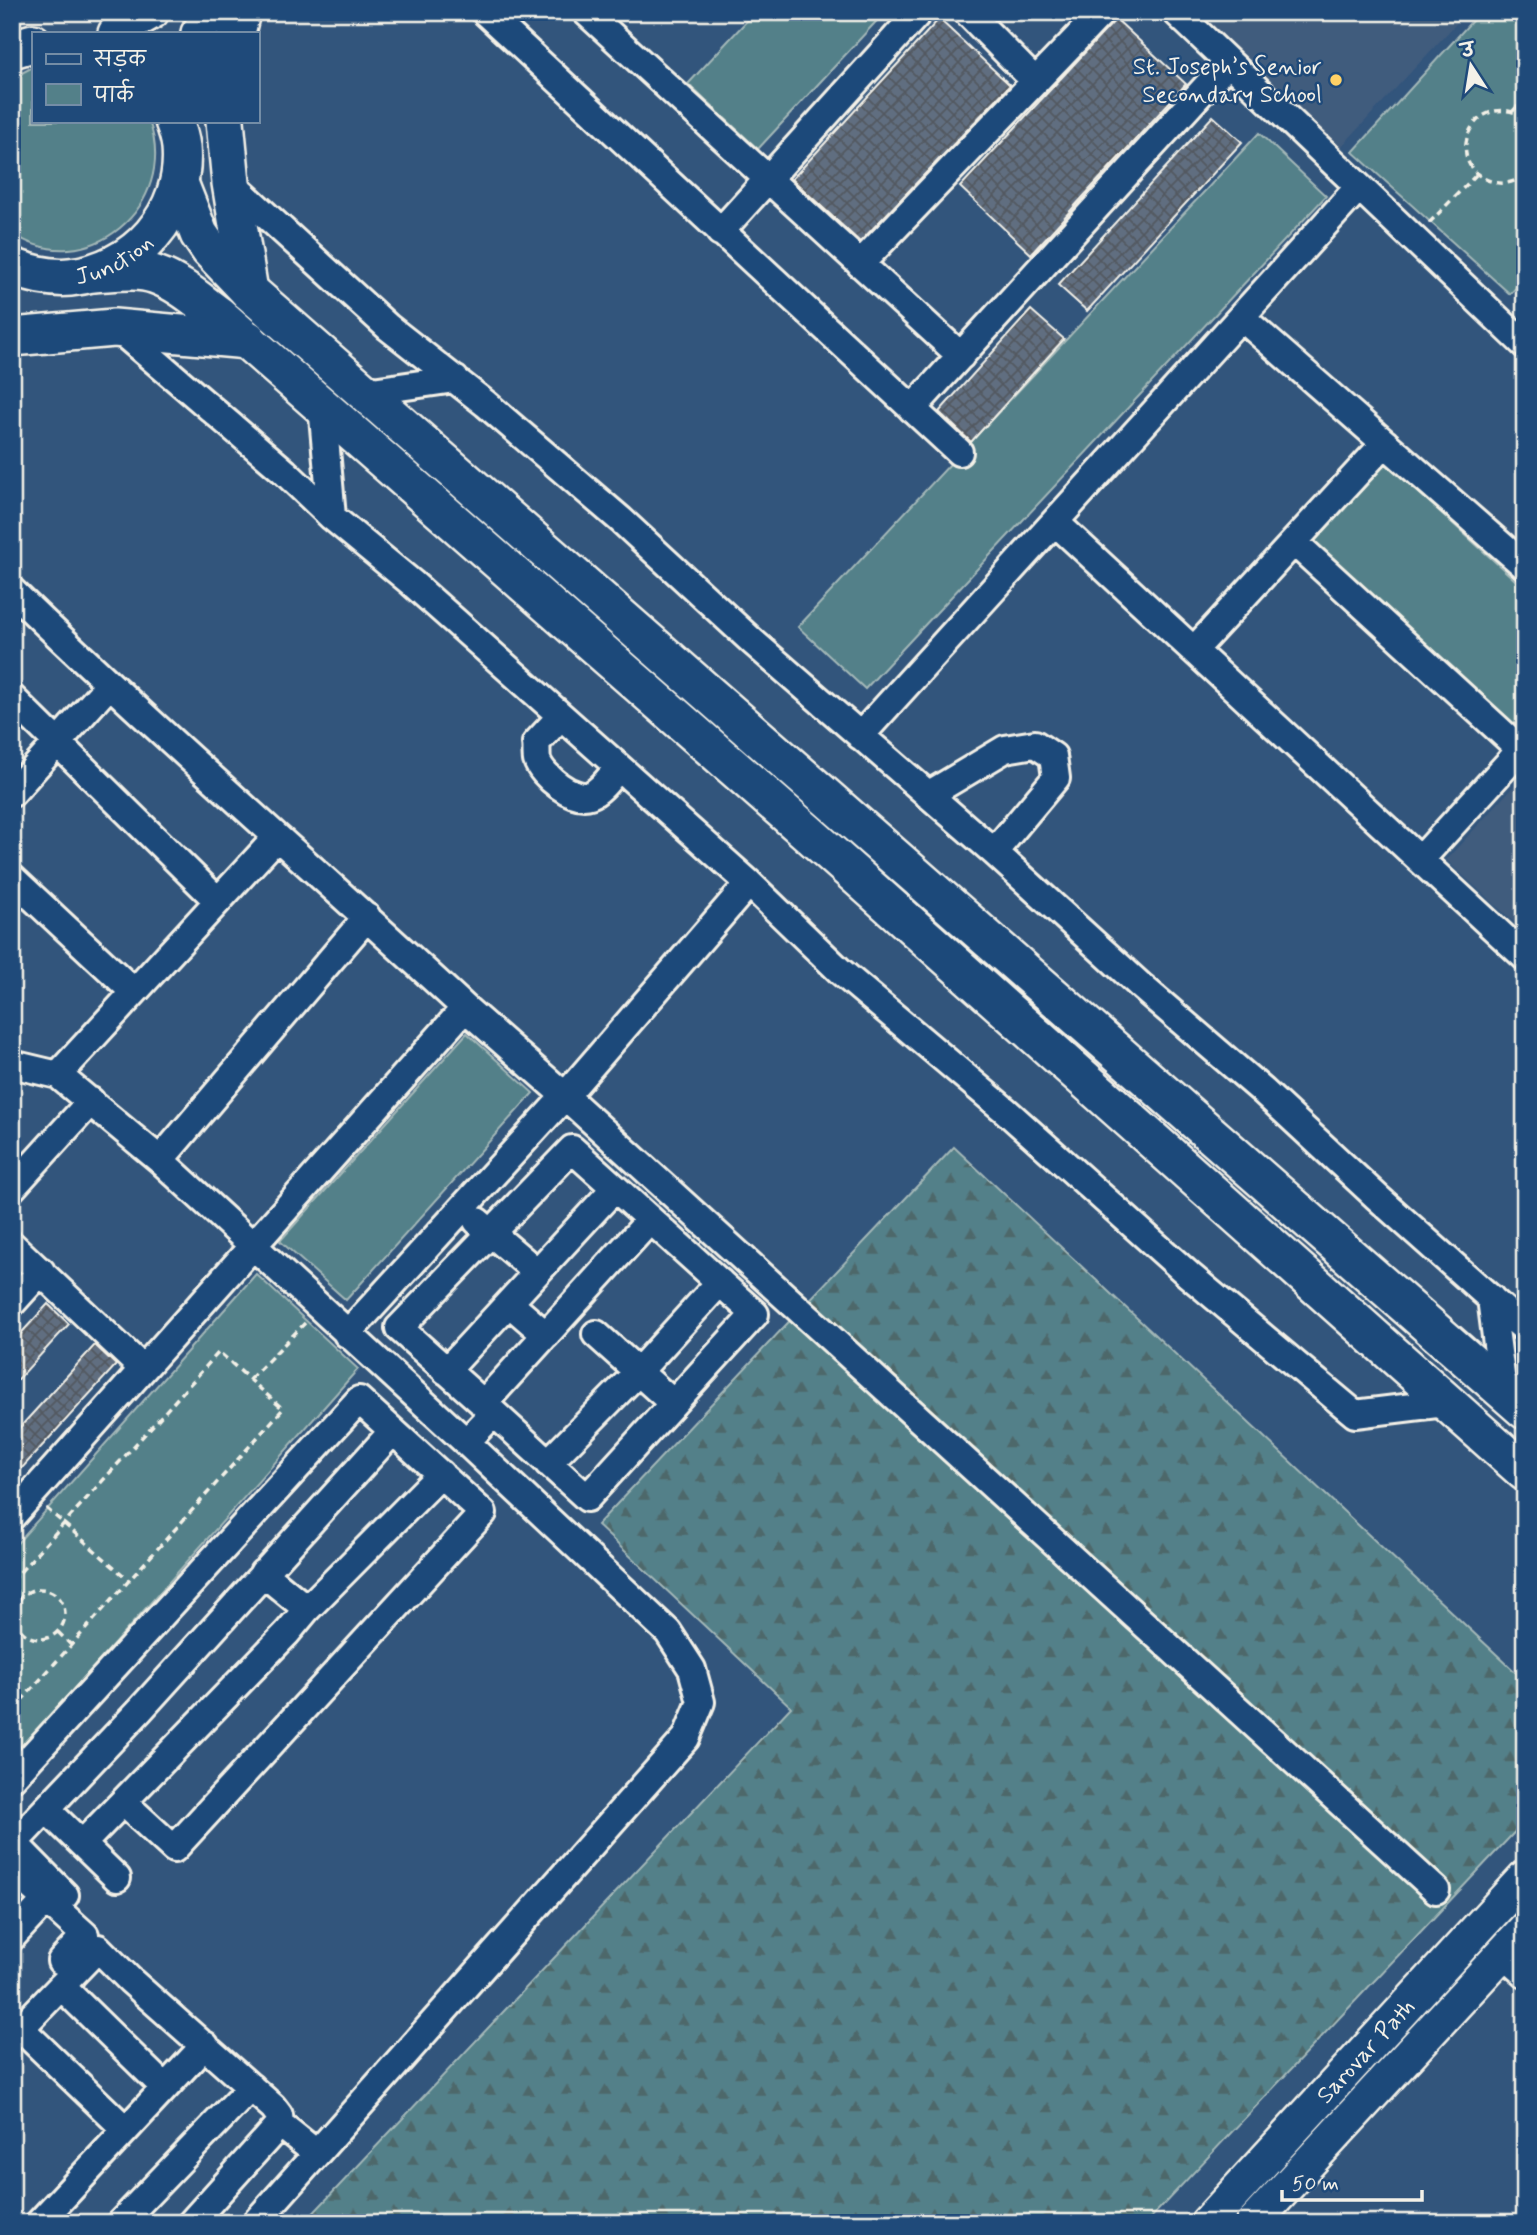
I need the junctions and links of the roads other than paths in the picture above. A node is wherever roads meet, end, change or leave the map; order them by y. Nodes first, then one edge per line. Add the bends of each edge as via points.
1 (152, 12) edge
2 (212, 12) edge
3 (241, 12) edge
4 (485, 12) edge
5 (586, 12) edge
6 (919, 12) edge
7 (967, 12) edge
8 (1102, 12) edge
9 (1176, 12) edge
10 (117, 32) edge
11 (199, 32) edge
12 (236, 32) edge
13 (12, 34) edge
14 (32, 36) edge
15 (32, 43) edge
16 (12, 49) edge
17 (1228, 63) junction
18 (1035, 81) junction
19 (174, 122) edge
20 (225, 122) edge
21 (767, 180) junction
22 (179, 183) junction
23 (231, 183) junction
24 (1358, 188) junction
25 (720, 232) junction
26 (860, 264) junction
27 (12, 267) edge
28 (82, 275) junction
29 (12, 285) edge
30 (249, 292) junction
31 (1241, 317) junction
32 (118, 328) junction
33 (12, 338) edge
34 (247, 340) junction
35 (1525, 345) edge
36 (961, 356) junction
37 (456, 379) junction
38 (365, 393) junction
39 (322, 405) junction
40 (912, 409) junction
41 (1385, 443) junction
42 (959, 452) dead end
43 (332, 517) junction
44 (1055, 522) junction
45 (1294, 542) junction
46 (1525, 566) edge
47 (12, 591) edge
48 (1195, 650) junction
49 (109, 685) junction
50 (12, 698) edge
51 (561, 716) junction
52 (860, 736) junction
53 (57, 744) junction
54 (1523, 748) edge
55 (618, 768) junction
56 (12, 793) edge
57 (928, 795) junction
58 (277, 837) junction
59 (993, 852) junction
60 (1420, 860) junction
61 (12, 878) edge
62 (749, 883) junction
63 (218, 901) junction
64 (367, 917) junction
65 (1525, 957) edge
66 (134, 992) junction
67 (464, 1008) junction
68 (12, 1064) edge
69 (58, 1075) junction
70 (565, 1096) junction
71 (91, 1101) junction
72 (160, 1160) junction
73 (12, 1188) edge
74 (615, 1188) junction
75 (462, 1208) junction
76 (650, 1220) junction
77 (490, 1233) junction
78 (12, 1245) edge
79 (253, 1246) junction
80 (41, 1271) junction
81 (537, 1272) junction
82 (720, 1282) junction
83 (1492, 1298) junction
84 (12, 1303) edge
85 (509, 1303) junction
86 (1525, 1329) edge
87 (347, 1334) junction
88 (596, 1334) dead end
89 (546, 1335) junction
90 (143, 1369) junction
91 (446, 1371) junction
92 (639, 1372) junction
93 (1514, 1400) edge
94 (673, 1403) junction
95 (1445, 1403) junction
96 (489, 1409) junction
97 (393, 1432) junction
98 (459, 1436) junction
99 (548, 1463) junction
100 (433, 1467) junction
101 (1525, 1472) edge
102 (18, 1507) edge
103 (264, 1573) junction
104 (307, 1609) junction
105 (12, 1778) edge
106 (123, 1802) junction
107 (46, 1809) junction
108 (82, 1844) junction
109 (13, 1850) edge
110 (1525, 1877) edge
111 (117, 1878) dead end
112 (1436, 1890) dead end
113 (47, 1900) junction
114 (93, 1924) dead end
115 (12, 1937) edge
116 (1519, 1945) edge
117 (61, 1986) junction
118 (15, 2026) edge
119 (205, 2045) junction
120 (251, 2087) junction
121 (165, 2088) junction
122 (280, 2124) junction
123 (125, 2129) junction
124 (316, 2153) junction
125 (39, 2223) edge
126 (120, 2223) edge
127 (191, 2223) edge
128 (255, 2223) edge
129 (1207, 2223) edge
130 (1253, 2223) edge

1 - 10 main road
2 - 11 main road
3 - 12 highway
4 - 25 street
5 - 21 street
6 - 21 street
7 - 18 street
8 - 18 street
9 - 17 street
13 - 14 highway
15 - 16 highway
17 - 24 street
17 - 36 street
18 - 26 street
19 - 22 highway via 181,147
20 - 23 highway
21 - 25 street
21 - 26 street
22 - 28 highway, Junction via 168,213 149,240 124,260
22 - 30 highway via 199,234
23 - 30 highway
23 - 37 street via 388,327
24 - 31 street
24 - 35 street
25 - 40 street
26 - 36 street
27 - 28 highway, Junction via 48,277
28 - 29 main road
28 - 34 highway via 130,271 156,275 188,293
30 - 38 highway
31 - 41 street
31 - 44 street
32 - 33 highway
32 - 34 highway
32 - 43 street
34 - 39 highway
36 - 40 street
37 - 38 street
37 - 52 street via 621,520
38 - 93 highway
39 - 43 street
39 - 95 highway
40 - 42 street
41 - 45 street
41 - 46 street
43 - 51 street
44 - 48 street
44 - 52 street
45 - 48 street
45 - 54 street
47 - 49 street
48 - 60 street
49 - 53 street
49 - 58 street
50 - 53 street
51 - 55 street
51 - 55 street via 536,743 538,762 549,776 580,797 592,794
52 - 57 street
53 - 56 street
53 - 63 street
54 - 60 street
55 - 62 street
57 - 59 street
57 - 59 street via 1005,750 1035,744 1053,756 1056,778
58 - 63 street
58 - 64 street
59 - 83 street
60 - 65 street
61 - 66 street
62 - 70 street
62 - 95 street via 840,971 1355,1414
63 - 66 street
64 - 67 street
64 - 72 street
66 - 69 street
67 - 70 street
67 - 79 street
68 - 69 street
69 - 71 street
70 - 75 street
70 - 112 street
71 - 72 street
71 - 73 street
72 - 79 street
74 - 76 street
74 - 77 street via 572,1149
74 - 81 street
75 - 77 street
75 - 87 street
76 - 82 street
76 - 89 street
77 - 81 street
77 - 91 street via 399,1328
78 - 80 street
79 - 87 street
79 - 90 street
80 - 84 street
80 - 90 street
81 - 85 street
82 - 92 street
82 - 94 street via 755,1314
83 - 86 street
83 - 93 street
85 - 89 street
85 - 91 street
87 - 98 street
88 - 92 street
89 - 96 street
90 - 102 street
91 - 96 street
92 - 94 street
92 - 99 street
94 - 99 street via 587,1498
95 - 101 highway
96 - 98 street
96 - 99 street
97 - 100 street
97 - 103 street
97 - 105 street via 359,1400
98 - 100 street
98 - 124 street via 668,1632 692,1669 701,1702 686,1738
100 - 104 street
100 - 106 street via 483,1513 174,1849
103 - 104 street
103 - 107 street
104 - 106 street
106 - 108 street
107 - 108 street
107 - 109 street
108 - 111 street
109 - 113 street
109 - 114 street
110 - 129 main road, Sarovar Path
113 - 115 street
113 - 118 street via 85,1935
116 - 130 main road
117 - 118 street
117 - 119 street via 98,1948
117 - 121 street
118 - 123 street
119 - 120 street
119 - 121 street
120 - 122 street via 273,2106
120 - 126 street
121 - 123 street
122 - 124 street
122 - 127 street
123 - 125 street
124 - 128 street

